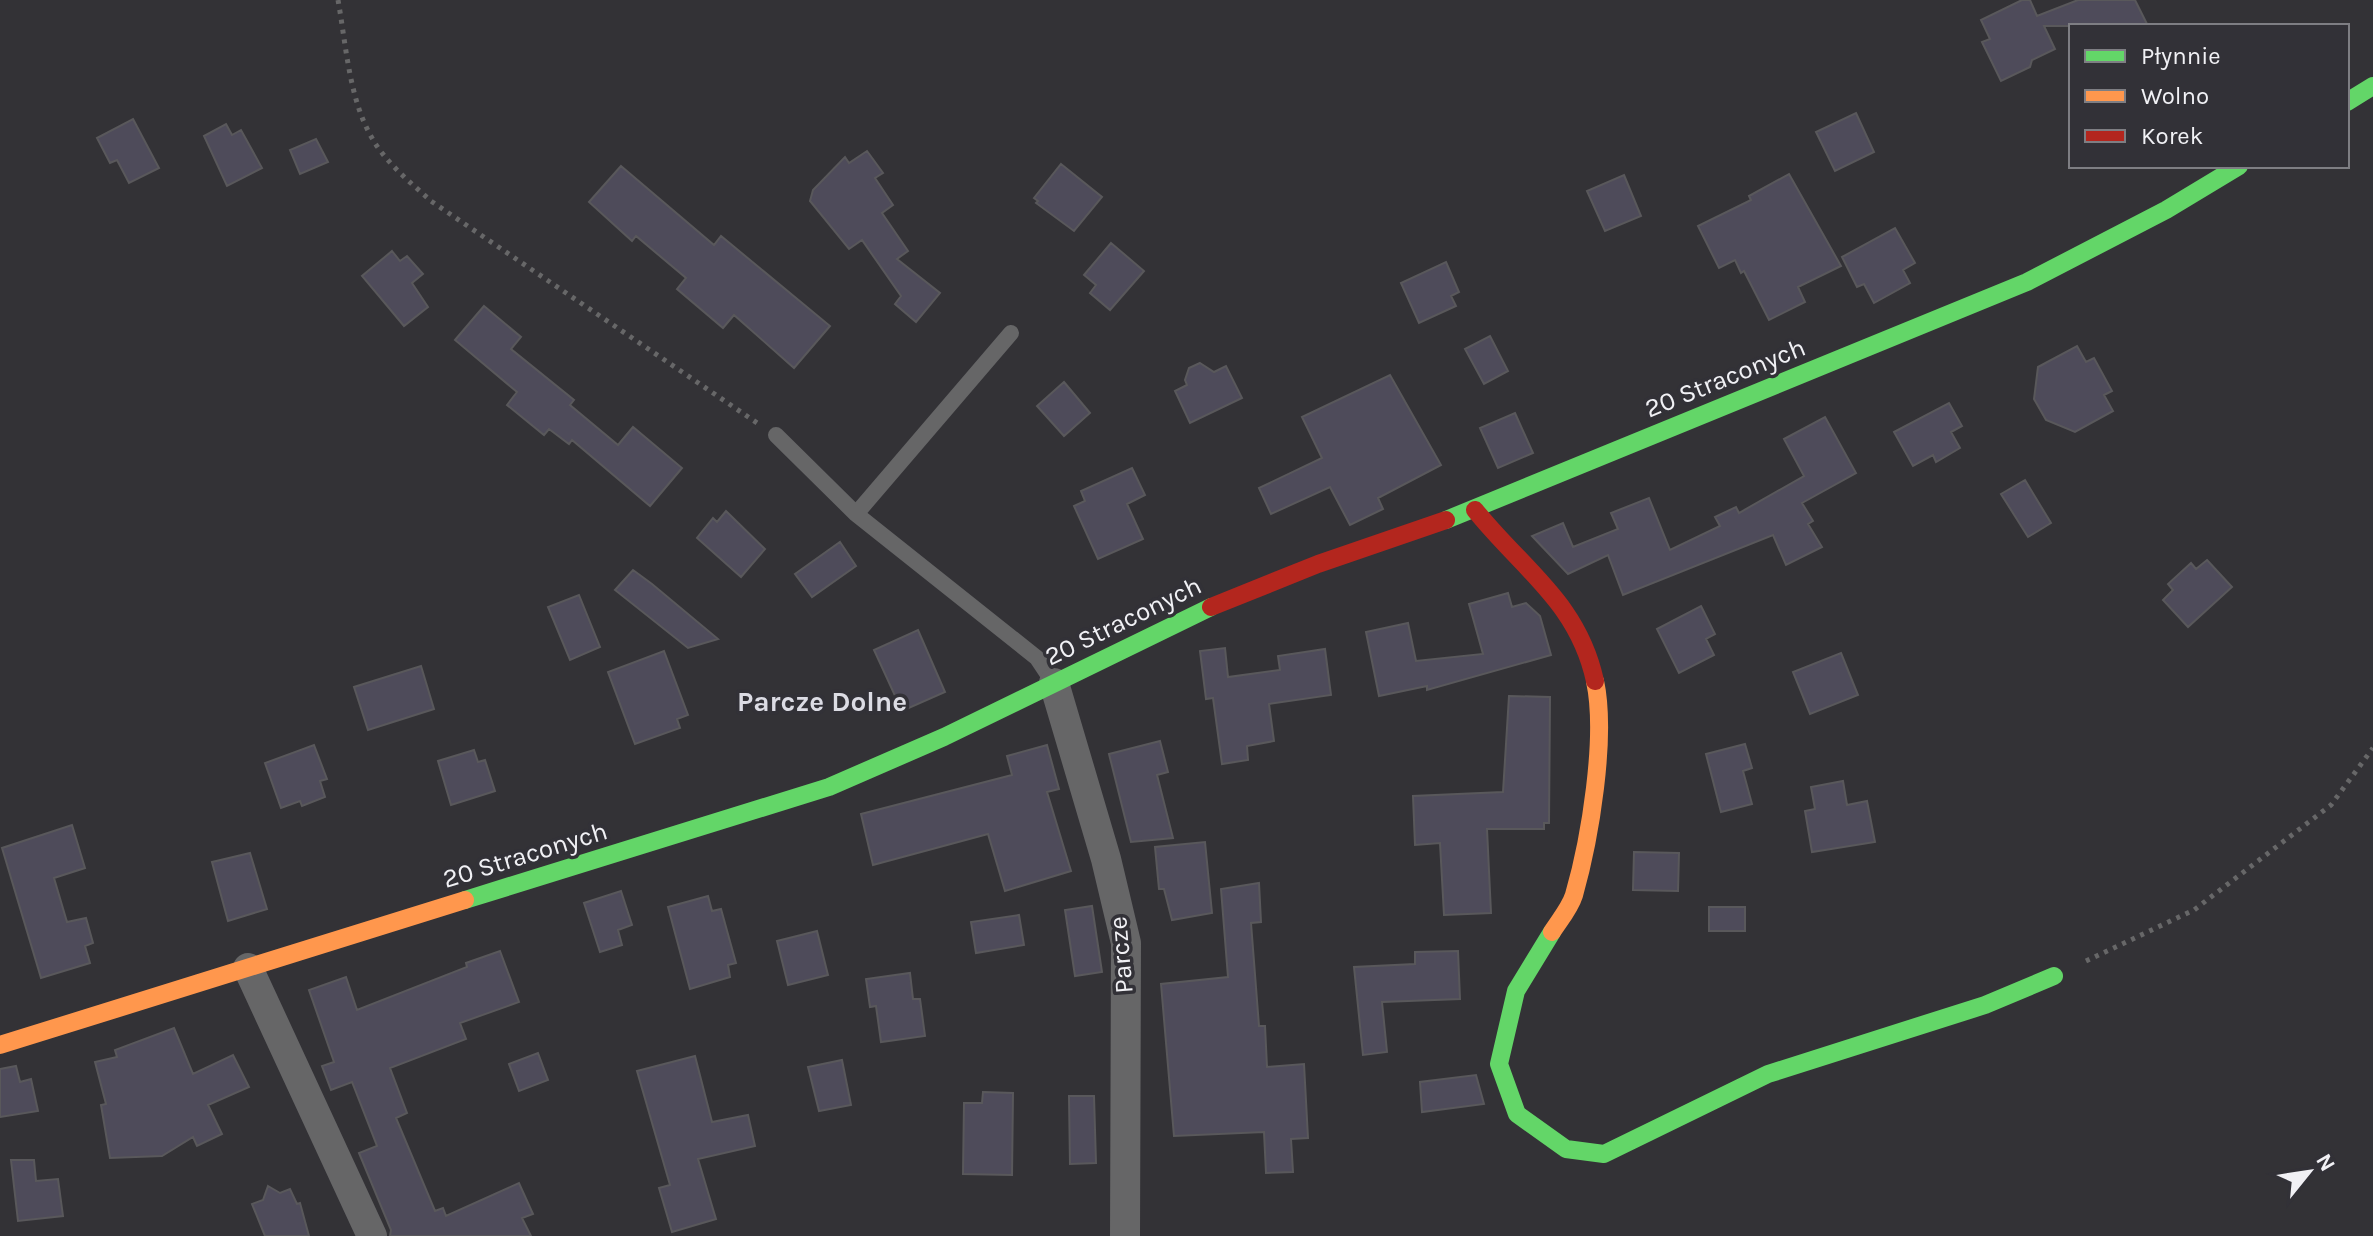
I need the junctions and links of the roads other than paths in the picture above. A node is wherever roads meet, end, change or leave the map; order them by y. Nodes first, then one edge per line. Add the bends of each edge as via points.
1 (2373, 86) edge
2 (2349, 101) edge
3 (2236, 168) edge
4 (1011, 333) dead end
5 (776, 435) road end
6 (1475, 510) junction
7 (856, 514) junction
8 (1054, 683) junction
9 (248, 968) junction
10 (2054, 976) road end
11 (0, 1045) edge
12 (372, 1236) edge
13 (1125, 1236) edge

1 - 2 main road
3 - 6 main road, 20 Straconych via 2027,282
4 - 7 lane
5 - 7 lane
6 - 8 main road, 20 Straconych via 1186,617
6 - 10 main road via 1561,602 1578,629 1599,700 1594,793 1573,898 1516,991 1499,1064 1517,1114 1566,1149 1604,1154 1768,1074 1985,1005
7 - 8 lane via 1037,658
8 - 9 main road, 20 Straconych via 829,787
8 - 13 street, Parcze via 1126,943
9 - 11 main road, 20 Straconych
9 - 12 street

